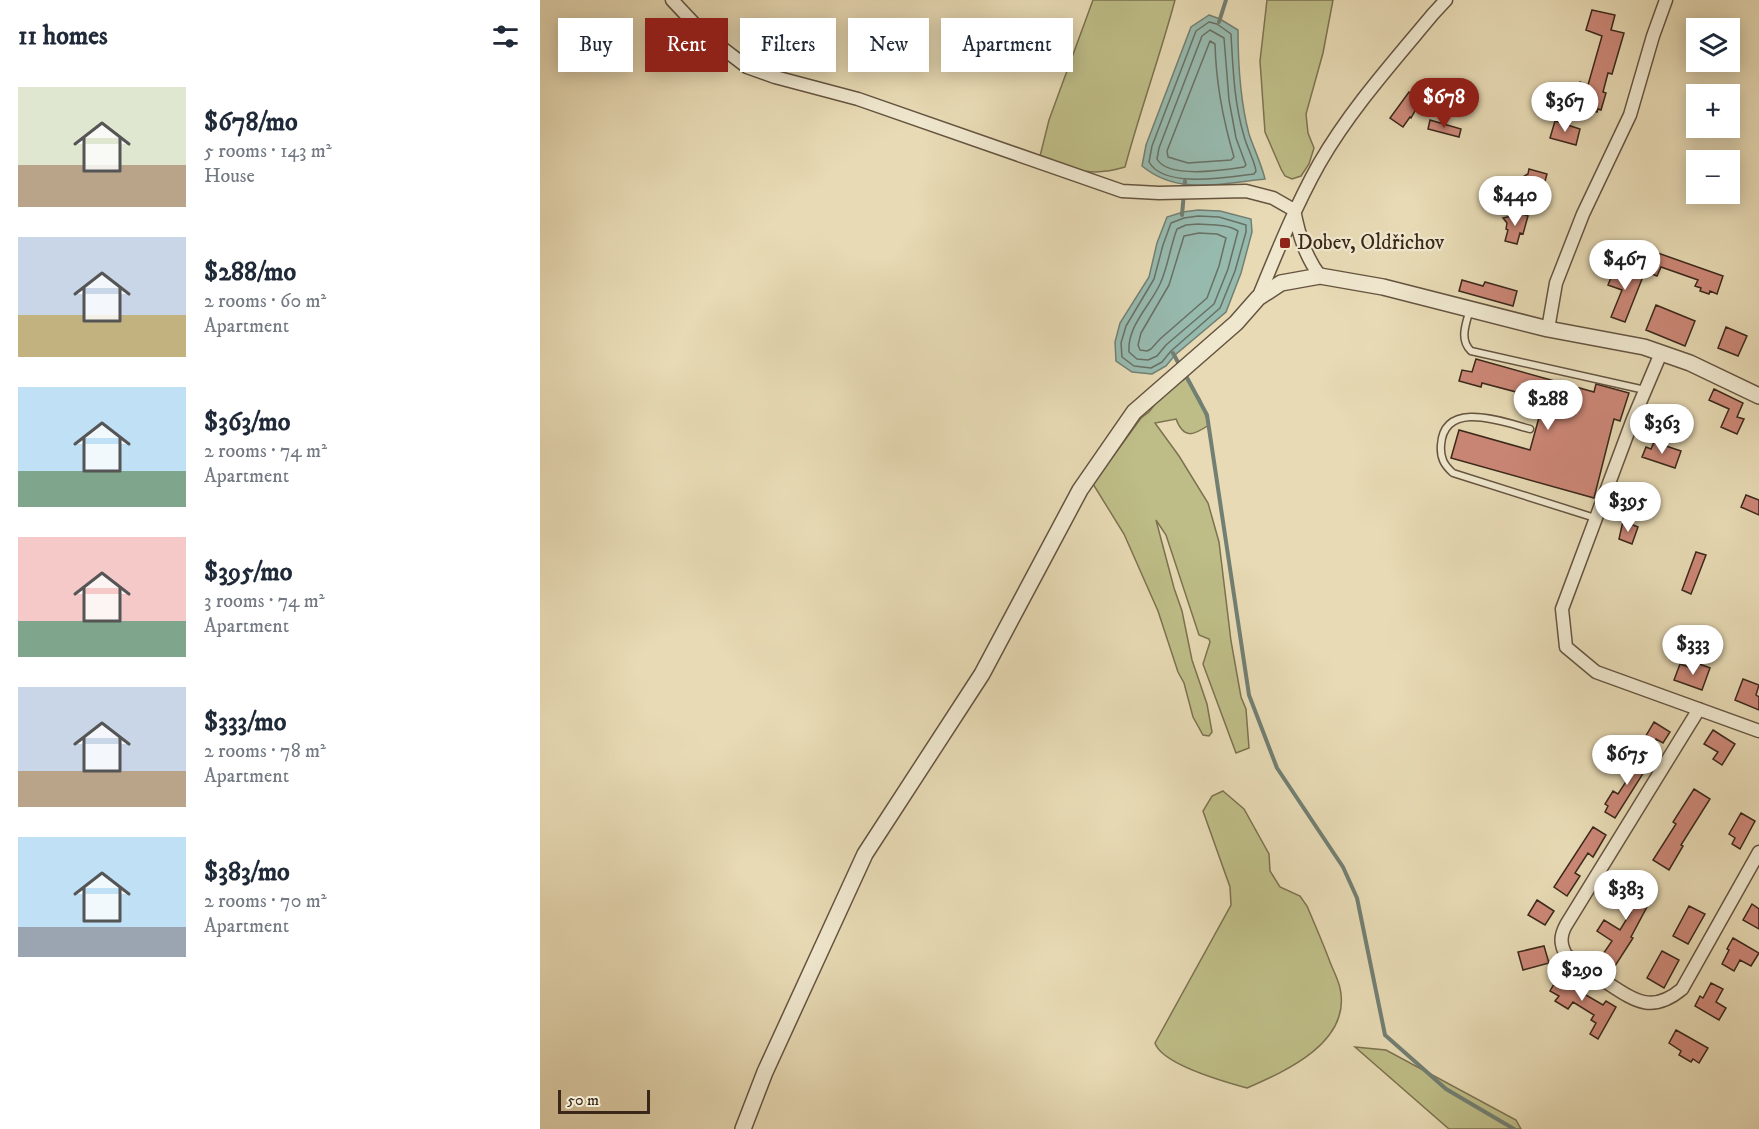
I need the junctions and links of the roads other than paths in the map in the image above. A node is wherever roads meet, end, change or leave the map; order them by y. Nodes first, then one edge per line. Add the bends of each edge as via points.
1 (672, 0) edge
2 (1446, 0) edge
3 (1666, 0) edge
4 (1294, 210) junction
5 (1320, 276) junction
6 (1258, 298) junction
7 (1470, 309) junction
8 (1548, 328) junction
9 (1661, 353) junction
10 (1645, 390) junction
11 (1759, 396) edge
12 (1530, 429) dead end
13 (1595, 518) junction
14 (1699, 709) junction
15 (1759, 731) edge
16 (1759, 852) edge
17 (743, 1129) edge

1 - 4 street via 704,34 747,67 775,77 858,99 1122,191 1246,191 1273,198
2 - 4 street via 1355,109
3 - 8 street via 1630,115 1583,214 1556,283
4 - 5 street via 1299,237
4 - 6 street
5 - 6 street via 1281,283
5 - 7 street
6 - 17 street via 1228,330 1134,412 1080,490 982,674 865,854 765,1072
7 - 8 street
7 - 10 lane via 1464,338 1472,351
8 - 9 street
9 - 10 street
9 - 11 street
10 - 13 street
12 - 13 lane via 1483,417 1461,418 1451,422 1444,432 1441,458 1454,473
13 - 14 street via 1562,609 1566,647 1596,672
14 - 15 street
14 - 16 street via 1566,925 1562,948 1566,955 1633,1000 1646,1003 1672,998 1683,989

